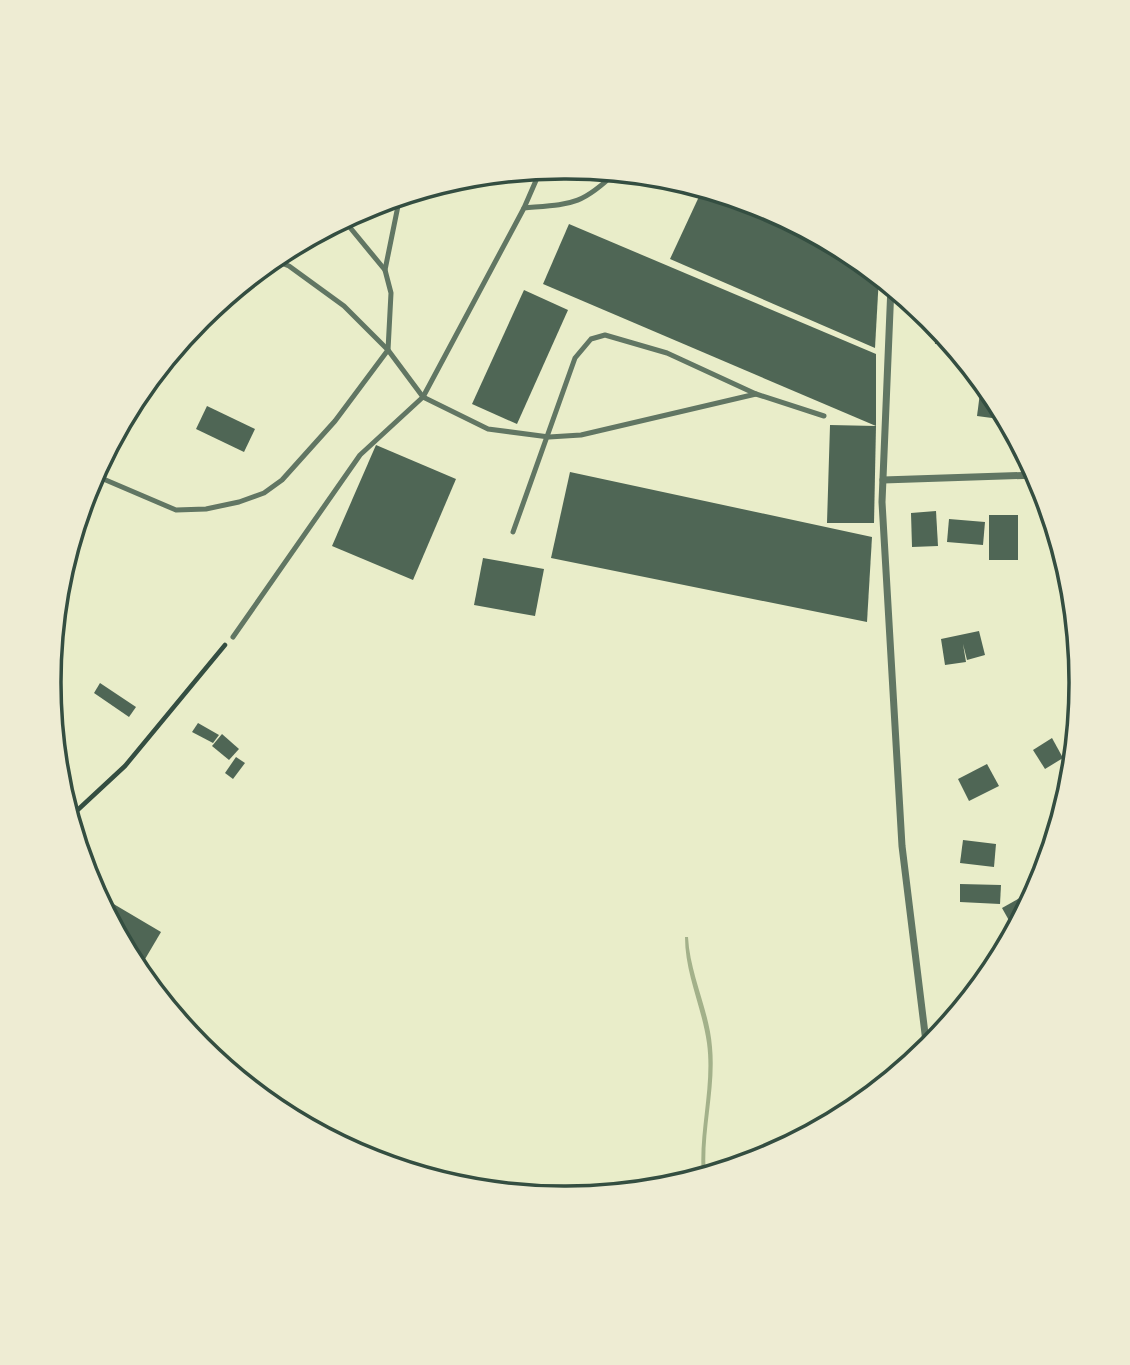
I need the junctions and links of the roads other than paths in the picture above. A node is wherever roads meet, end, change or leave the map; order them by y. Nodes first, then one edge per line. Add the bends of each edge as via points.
1 (536, 180) edge
2 (607, 181) edge
3 (398, 207) edge
4 (524, 208) junction
5 (350, 227) edge
6 (285, 264) edge
7 (385, 270) junction
8 (890, 299) edge
9 (388, 350) junction
10 (756, 394) junction
11 (423, 397) junction
12 (824, 416) dead end
13 (549, 437) junction
14 (1024, 475) edge
15 (105, 480) edge
16 (883, 480) junction
17 (513, 531) dead end
18 (233, 637) road end
19 (925, 1035) edge

1 - 4 lane
2 - 4 lane via 588,197 564,205
3 - 7 lane
4 - 11 lane
5 - 7 lane
6 - 9 lane via 344,306
7 - 9 lane via 391,293
8 - 16 street
9 - 11 lane
9 - 15 lane via 335,421 282,480 264,493 206,509 176,510
10 - 12 lane
10 - 13 lane via 581,435
10 - 13 lane via 667,354 605,335 591,339 575,358
11 - 13 lane via 488,429
11 - 18 lane via 360,455
13 - 17 lane
14 - 16 street
16 - 19 street via 902,846

